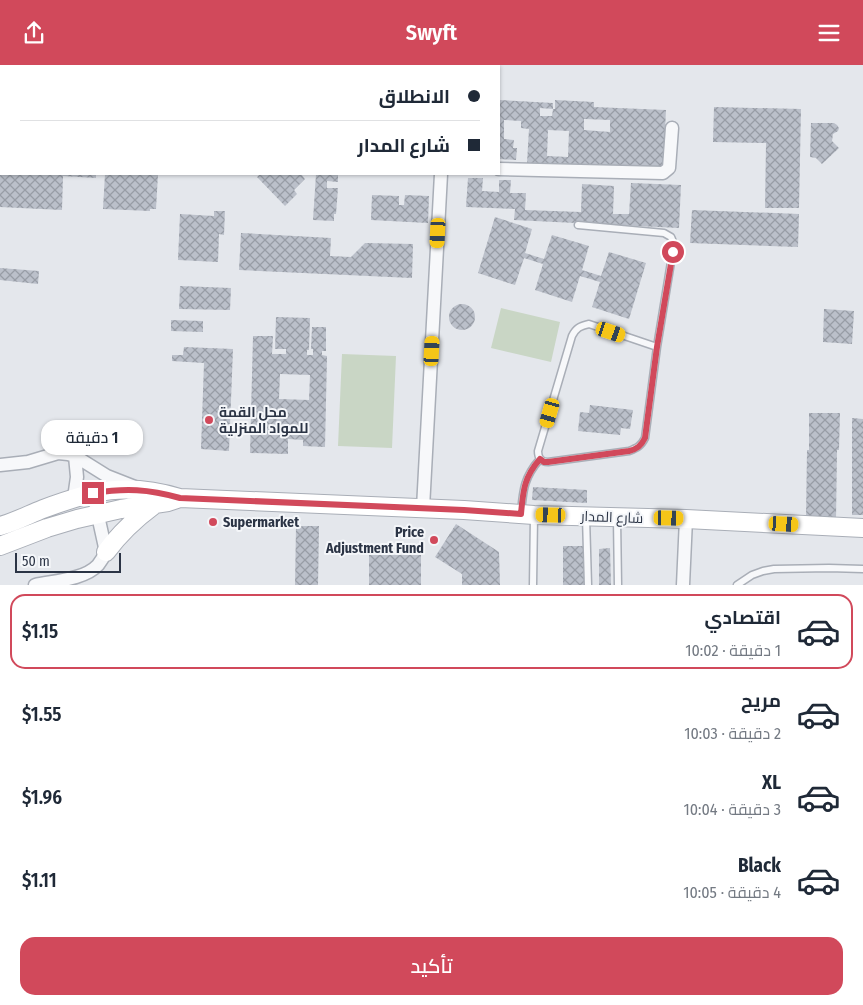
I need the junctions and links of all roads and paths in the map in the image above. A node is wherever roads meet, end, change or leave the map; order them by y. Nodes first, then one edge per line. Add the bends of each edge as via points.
1 (672, 128) dead end
2 (500, 169) edge
3 (441, 175) edge
4 (578, 225) dead end
5 (657, 347) junction
6 (75, 457) junction
7 (540, 459) junction
8 (0, 465) edge
9 (141, 489) junction
10 (93, 493) junction
11 (74, 498) junction
12 (180, 498) junction
13 (154, 505) junction
14 (423, 508) junction
15 (527, 514) junction
16 (97, 515) junction
17 (586, 516) junction
18 (617, 517) junction
19 (686, 519) junction
20 (0, 526) edge
21 (863, 529) edge
22 (0, 546) edge
23 (106, 552) junction
24 (863, 569) edge
25 (72, 581) edge
26 (35, 585) edge
27 (533, 585) edge
28 (588, 585) edge
29 (618, 585) edge
30 (683, 585) edge
31 (737, 585) edge

1 - 2 street via 669,168 663,173
3 - 14 street
4 - 5 lane via 664,233 671,237 673,252
5 - 7 lane via 642,445 629,451 548,462
5 - 7 lane via 589,324 576,330 538,451
6 - 8 street via 58,453 28,462
6 - 9 street
6 - 11 street
7 - 15 lane via 524,484 522,493
9 - 10 main road, شارع المدار
9 - 12 main road, شارع المدار
10 - 11 main road, شارع المدار
10 - 16 street
11 - 20 main road, شارع المدار
12 - 13 main road, شارع المدار
12 - 14 main road, شارع المدار
13 - 16 main road, شارع المدار
13 - 23 main road via 134,520
14 - 15 main road, شارع المدار
15 - 17 main road, شارع المدار
15 - 27 lane
16 - 22 main road, شارع المدار via 47,528
16 - 23 street
17 - 18 main road, شارع المدار
17 - 28 lane
18 - 19 main road, شارع المدار
18 - 29 lane
19 - 21 main road, شارع المدار
19 - 30 street
23 - 25 street via 99,564
24 - 31 lane via 774,569 752,575
25 - 26 street

